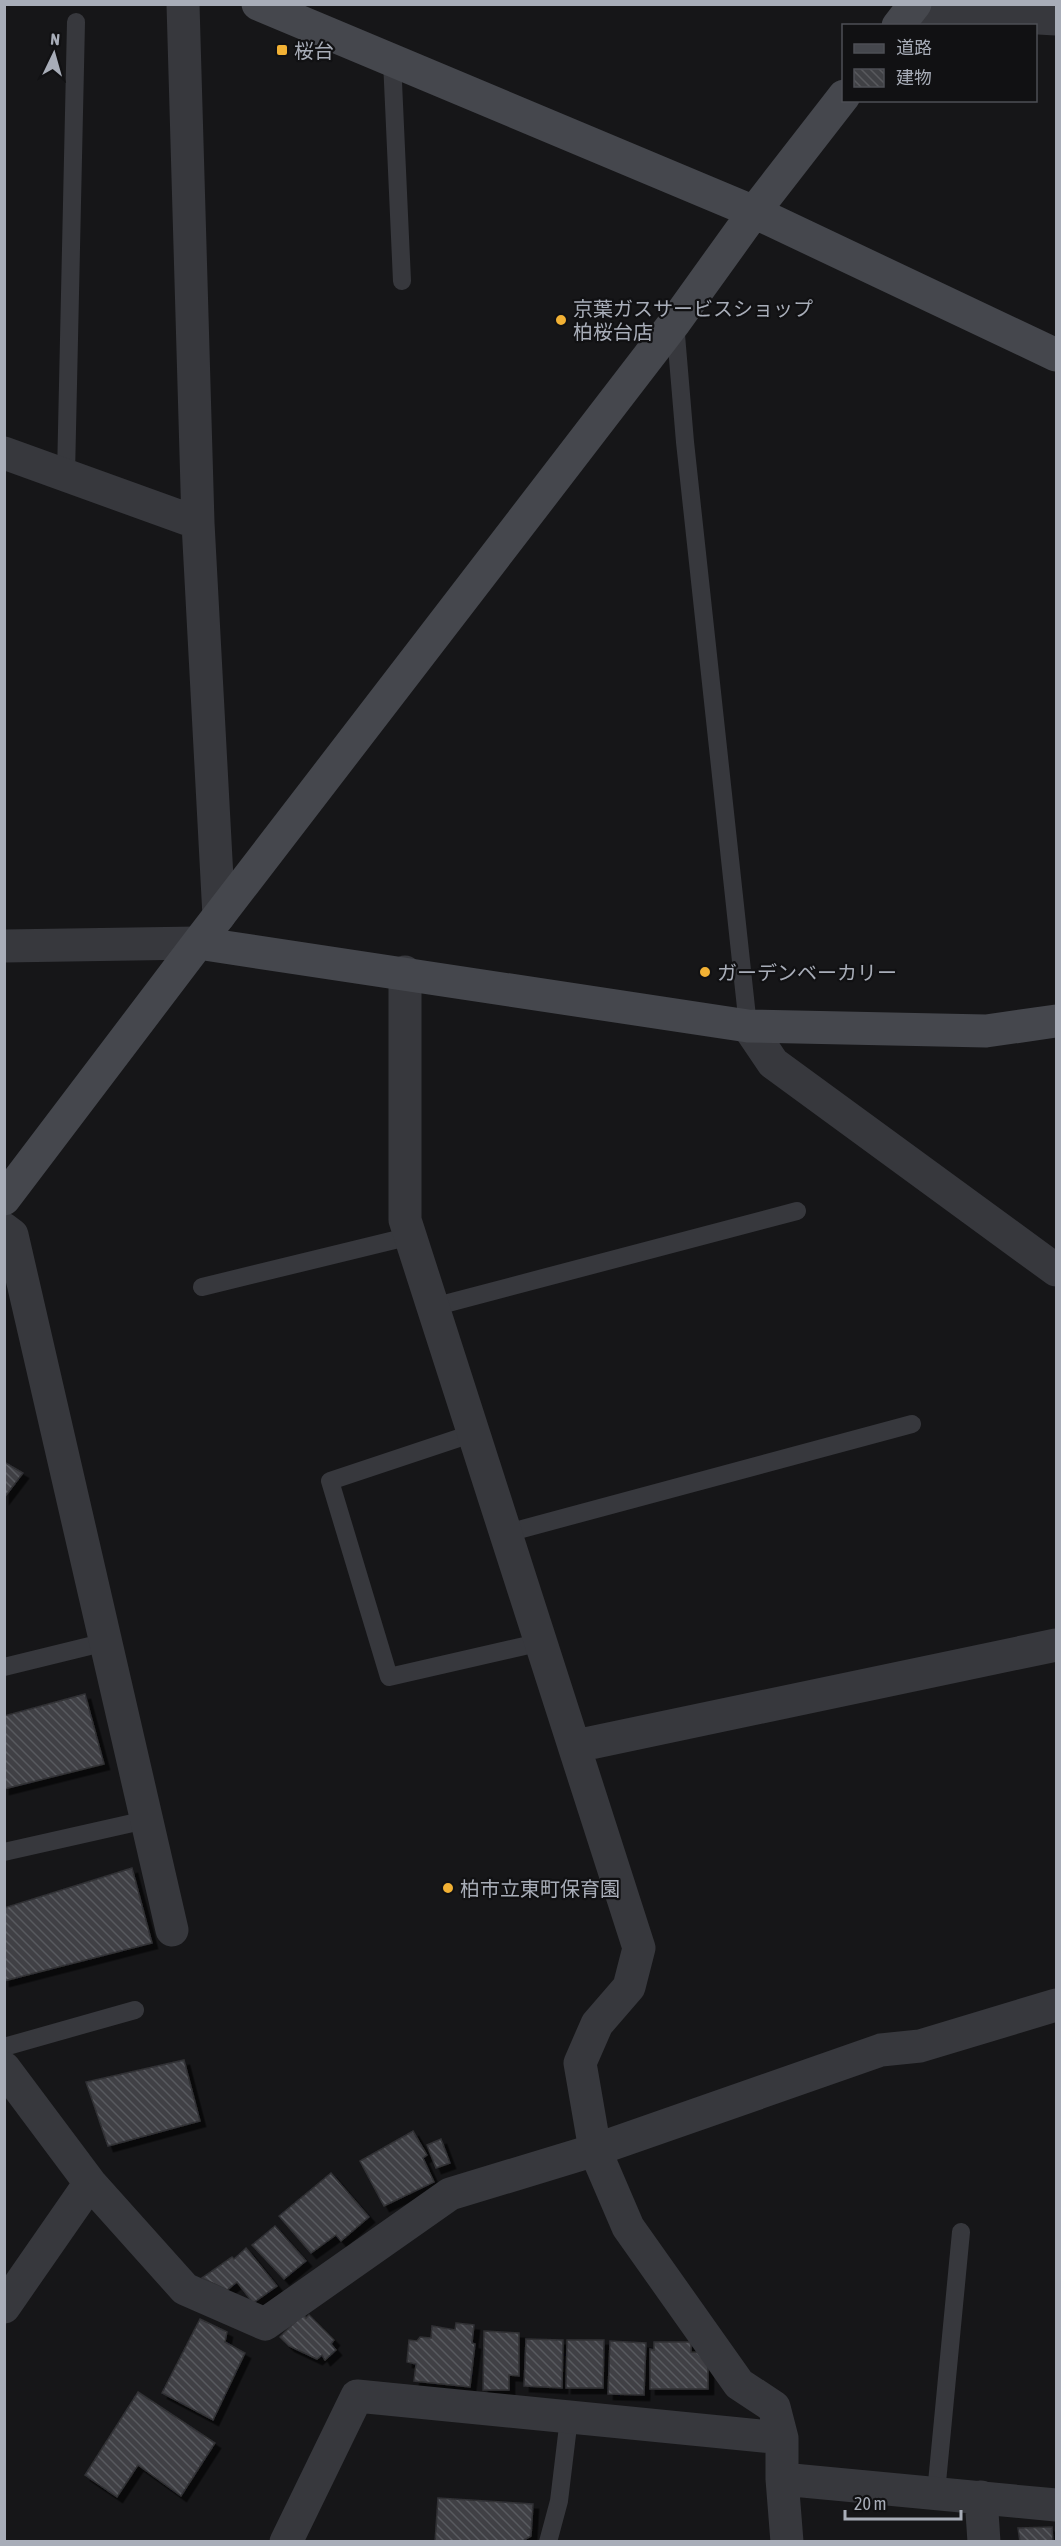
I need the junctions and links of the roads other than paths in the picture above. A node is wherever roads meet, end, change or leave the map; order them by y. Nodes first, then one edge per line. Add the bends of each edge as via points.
1 (183, 4) edge
2 (258, 4) edge
3 (907, 14) edge
4 (1056, 19) edge
5 (76, 22) dead end
6 (392, 60) junction
7 (842, 97) edge
8 (754, 212) junction
9 (402, 281) dead end
10 (675, 322) junction
11 (1056, 355) edge
12 (4, 453) edge
13 (66, 475) junction
14 (198, 523) junction
15 (219, 916) junction
16 (198, 943) junction
17 (4, 946) edge
18 (405, 972) junction
19 (1056, 1021) edge
20 (748, 1026) junction
21 (4, 1199) edge
22 (797, 1211) dead end
23 (4, 1229) edge
24 (411, 1236) junction
25 (1056, 1270) edge
26 (202, 1287) dead end
27 (433, 1307) junction
28 (912, 1424) dead end
29 (474, 1433) junction
30 (507, 1533) junction
31 (106, 1642) junction
32 (542, 1642) junction
33 (1056, 1646) edge
34 (4, 1667) edge
35 (576, 1746) junction
36 (146, 1820) junction
37 (4, 1852) edge
38 (172, 1930) dead end
39 (1056, 2005) edge
40 (135, 2010) dead end
41 (4, 2047) edge
42 (4, 2068) edge
43 (595, 2150) junction
44 (90, 2183) junction
45 (961, 2232) dead end
46 (4, 2307) edge
47 (569, 2418) junction
48 (782, 2438) junction
49 (782, 2479) junction
50 (936, 2493) junction
51 (981, 2497) junction
52 (1056, 2505) edge
53 (286, 2541) edge
54 (548, 2541) edge
55 (787, 2541) edge
56 (984, 2541) edge

1 - 14 street
2 - 6 street
3 - 4 street
5 - 13 lane
6 - 8 street
6 - 9 lane
7 - 8 street
8 - 10 street
8 - 11 street
10 - 15 street
10 - 20 lane
12 - 13 street
13 - 14 street
14 - 15 street
15 - 16 street
16 - 17 street
16 - 18 street
16 - 21 street
18 - 20 street
18 - 24 street via 405,1220
19 - 20 street via 986,1031
20 - 25 street via 773,1063
22 - 27 lane
23 - 31 street via 12,1235
24 - 26 lane
24 - 27 street
27 - 29 street
28 - 30 lane
29 - 30 street
29 - 32 lane via 330,1481 389,1677
30 - 32 street
31 - 34 lane
31 - 36 street
32 - 35 street
33 - 35 street
35 - 43 street via 639,1948 629,1987 597,2024 580,2063
36 - 37 lane
36 - 38 street
39 - 43 street via 920,2046 881,2050
40 - 41 lane
42 - 44 street
43 - 44 street via 450,2194 265,2324 185,2289
43 - 48 street via 628,2227 739,2384 774,2407
44 - 46 street
45 - 50 lane
47 - 48 street
47 - 53 street via 357,2396
47 - 54 lane via 559,2501
48 - 49 street
49 - 50 street
49 - 55 street
50 - 51 street
51 - 52 street
51 - 56 street

